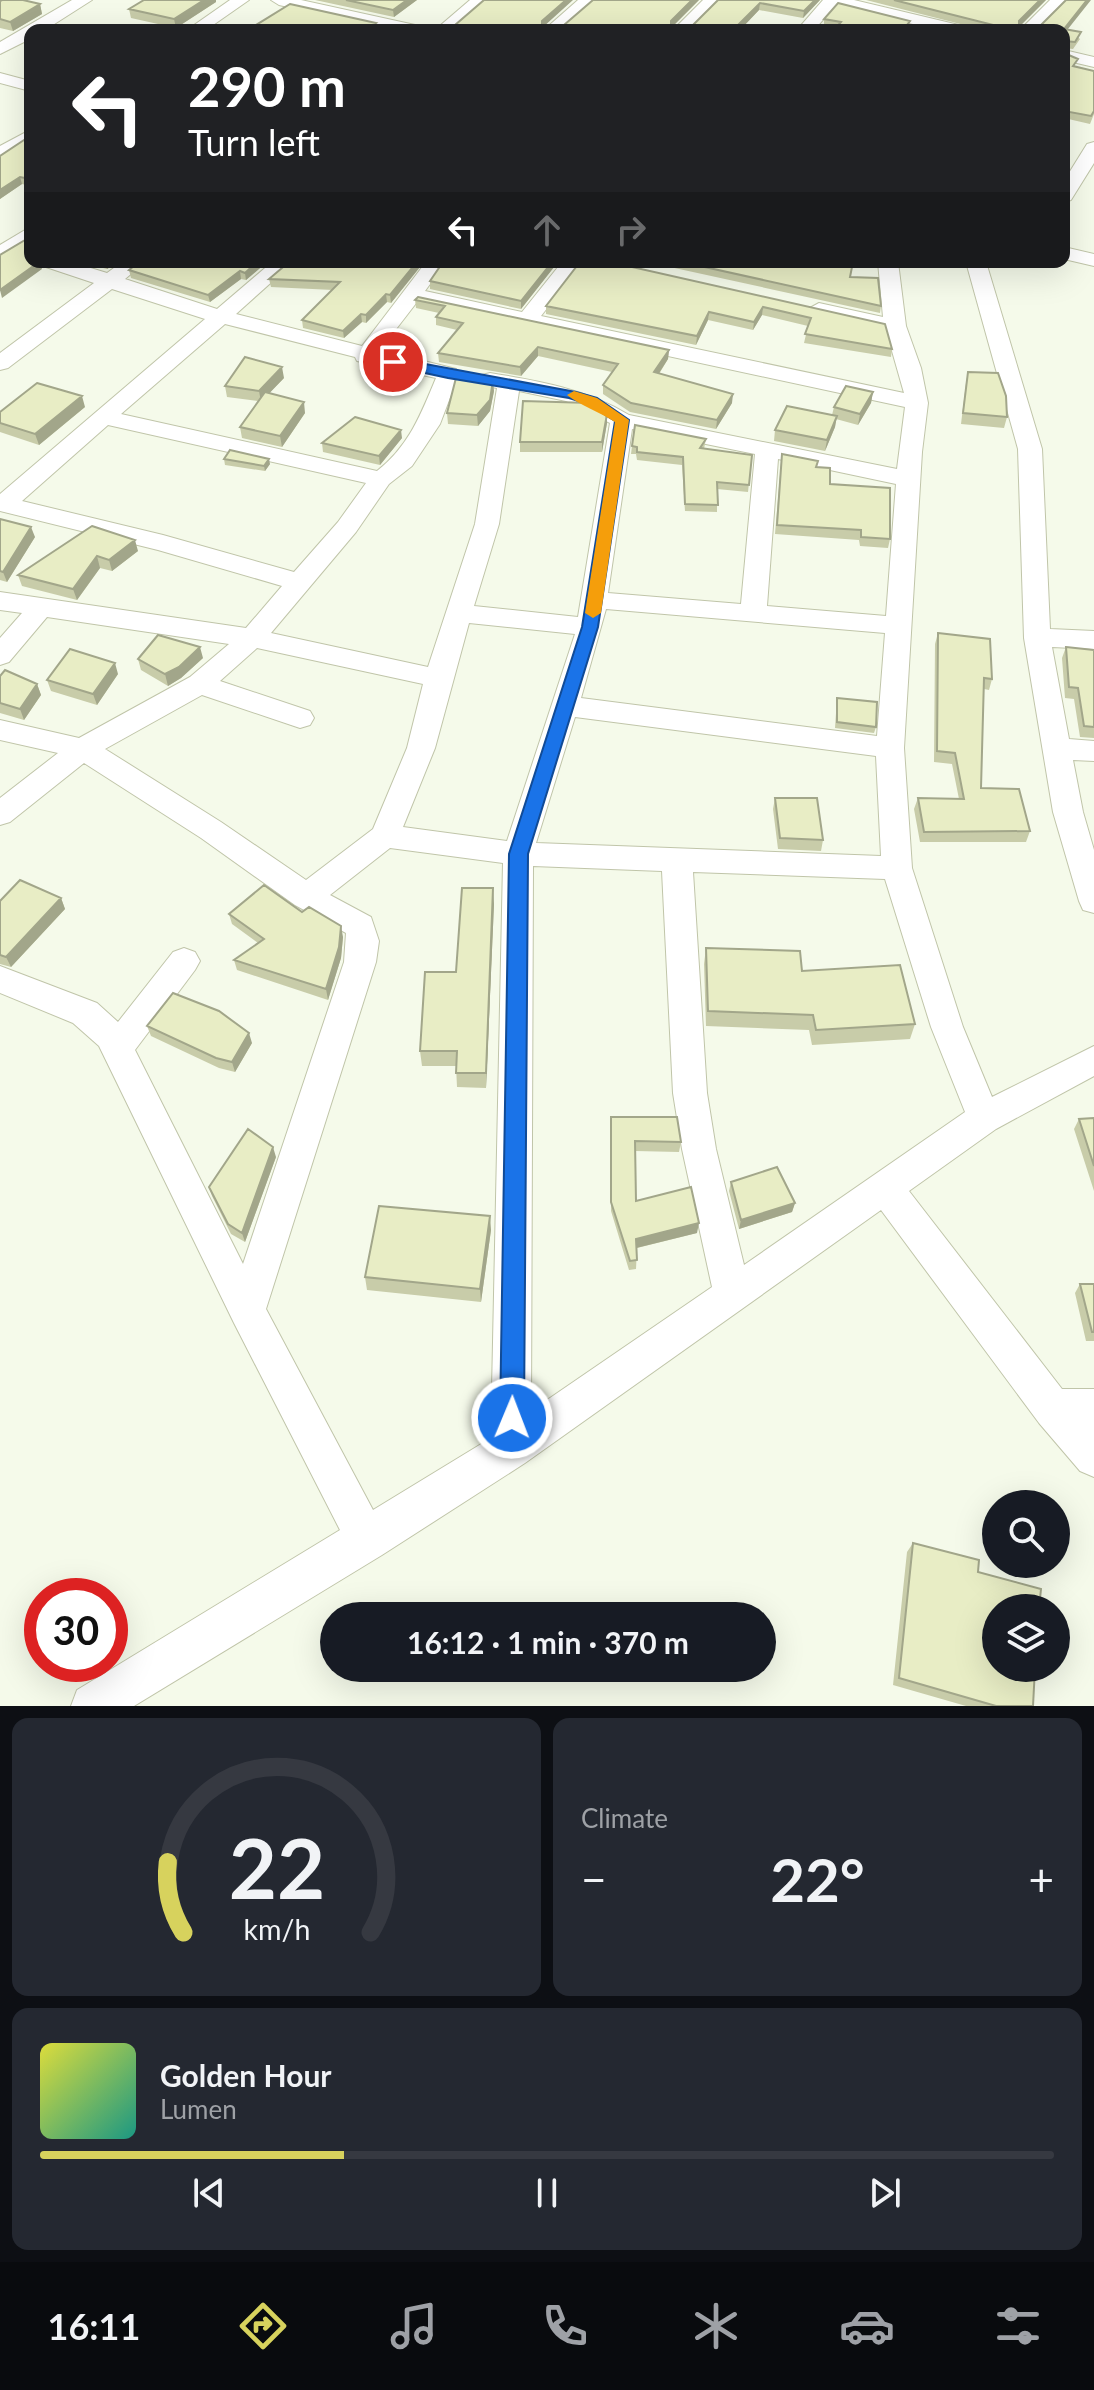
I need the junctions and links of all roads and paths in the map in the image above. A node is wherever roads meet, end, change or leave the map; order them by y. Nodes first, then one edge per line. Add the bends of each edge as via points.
1 (84, 0) edge
2 (241, 0) edge
3 (279, 0) edge
4 (364, 0) edge
5 (480, 0) edge
6 (588, 0) edge
7 (712, 0) edge
8 (833, 0) edge
9 (1059, 0) edge
10 (41, 6) edge
11 (66, 11) junction
12 (345, 14) junction
13 (44, 24) edge
14 (204, 24) edge
15 (330, 24) edge
16 (389, 24) edge
17 (450, 24) edge
18 (559, 24) edge
19 (687, 24) edge
20 (811, 24) edge
21 (915, 24) edge
22 (1034, 24) edge
23 (24, 36) edge
24 (0, 49) edge
25 (1070, 56) edge
26 (1094, 62) edge
27 (0, 78) edge
28 (24, 84) edge
29 (24, 139) edge
30 (1094, 148) edge
31 (1, 153) edge
32 (1070, 186) edge
33 (24, 237) edge
34 (3, 250) edge
35 (1070, 254) edge
36 (24, 255) edge
37 (1094, 260) edge
38 (69, 268) edge
39 (127, 268) edge
40 (277, 268) edge
41 (431, 268) edge
42 (568, 268) edge
43 (881, 268) edge
44 (978, 268) edge
45 (110, 281) junction
46 (410, 294) junction
47 (804, 306) edge
48 (222, 317) junction
49 (527, 319) junction
50 (895, 326) junction
51 (365, 356) junction
52 (0, 363) edge
53 (448, 374) junction
54 (509, 383) junction
55 (917, 403) junction
56 (101, 417) junction
57 (622, 420) junction
58 (767, 450) junction
59 (381, 479) junction
60 (908, 479) junction
61 (2, 504) edge
62 (299, 582) junction
63 (0, 601) edge
64 (40, 608) junction
65 (460, 613) junction
66 (593, 614) junction
67 (753, 615) junction
68 (900, 626) junction
69 (252, 638) junction
70 (1037, 638) junction
71 (1094, 640) edge
72 (0, 656) edge
73 (438, 678) junction
74 (200, 684) junction
75 (565, 706) junction
76 (300, 718) dead end
77 (0, 730) edge
78 (890, 748) junction
79 (83, 749) junction
80 (1058, 749) junction
81 (1094, 751) edge
82 (0, 814) edge
83 (385, 836) junction
84 (518, 854) junction
85 (677, 862) junction
86 (897, 868) junction
87 (306, 896) junction
88 (1094, 901) edge
89 (184, 961) dead end
90 (0, 979) edge
91 (117, 1048) junction
92 (1094, 1060) edge
93 (984, 1118) junction
94 (884, 1186) junction
95 (732, 1295) junction
96 (247, 1310) junction
97 (1094, 1408) edge
98 (1053, 1409) junction
99 (511, 1449) junction
100 (1094, 1457) edge
101 (367, 1540) junction
102 (93, 1706) edge

1 - 11 street
2 - 14 street
3 - 12 street
4 - 12 street
5 - 17 street
6 - 18 street
7 - 19 street
8 - 20 street
8 - 21 street
9 - 22 street
10 - 11 street
11 - 13 street
12 - 15 street
12 - 16 street
23 - 24 street
25 - 26 street
27 - 28 street
29 - 31 street
30 - 32 street
33 - 34 street
34 - 36 street
35 - 37 street
38 - 45 street
39 - 45 street
40 - 48 street
41 - 46 street
42 - 49 street
43 - 50 street
44 - 70 street via 1030,449
45 - 48 street
45 - 52 street
46 - 49 street
46 - 51 street
47 - 50 street
48 - 51 street
48 - 56 street
49 - 55 street
50 - 55 street
51 - 53 street
53 - 54 street
53 - 59 street via 423,434 404,461
54 - 57 street via 593,401
54 - 65 street via 487,524
55 - 60 street
56 - 59 street
56 - 61 street
57 - 58 street
57 - 66 street
58 - 60 street
58 - 67 street
59 - 62 street
60 - 68 street
61 - 62 street
62 - 69 street
63 - 64 street
64 - 69 street
64 - 72 street
65 - 66 street
65 - 73 street
66 - 67 street
66 - 75 street
67 - 68 street
68 - 78 street
69 - 73 street
69 - 74 street
70 - 71 street
70 - 80 street
73 - 83 street via 421,748
74 - 76 street
74 - 79 street
75 - 78 street
75 - 84 street
77 - 79 street
78 - 86 street
79 - 82 street
79 - 87 street
80 - 81 street
80 - 88 street via 1078,853
83 - 84 street
83 - 87 street
84 - 85 street
84 - 99 street
85 - 86 street
85 - 95 street via 690,1093
86 - 93 street via 947,1027
87 - 96 street via 360,926 361,952
89 - 91 street
90 - 91 street via 85,1013
91 - 96 street
92 - 93 street
93 - 94 street
94 - 95 street
94 - 98 street
95 - 99 street
96 - 101 street
97 - 98 street
98 - 100 street
99 - 101 street
101 - 102 street

